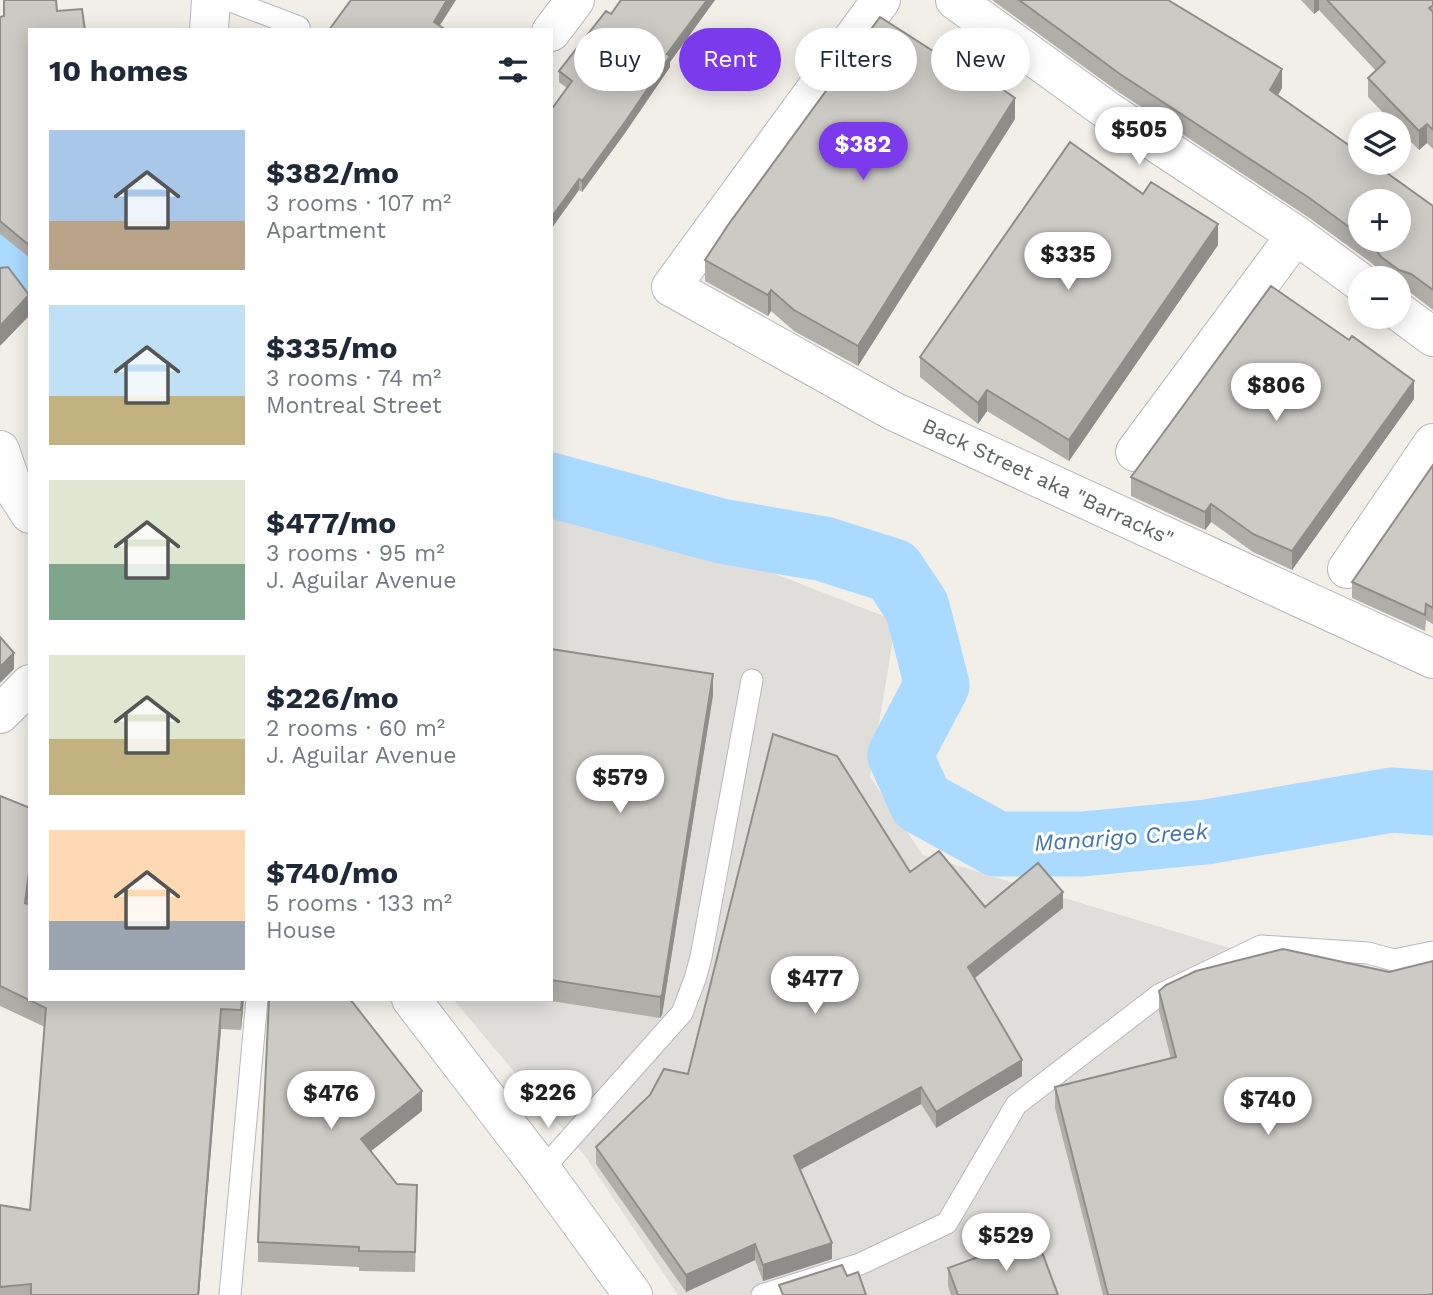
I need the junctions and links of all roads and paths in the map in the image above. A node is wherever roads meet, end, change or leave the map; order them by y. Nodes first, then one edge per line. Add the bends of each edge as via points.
1 (211, 0) edge
2 (228, 0) edge
3 (576, 0) edge
4 (881, 0) edge
5 (956, 0) edge
6 (299, 27) dead end
7 (209, 28) edge
8 (553, 29) edge
9 (1296, 235) junction
10 (1348, 273) edge
11 (1411, 321) edge
12 (1433, 337) edge
13 (1433, 443) edge
14 (0, 450) edge
15 (1135, 452) dead end
16 (28, 511) edge
17 (1347, 569) dead end
18 (1433, 659) edge
19 (752, 680) dead end
20 (28, 686) edge
21 (0, 714) edge
22 (1433, 952) edge
23 (257, 1001) edge
24 (413, 1001) edge
25 (542, 1170) junction
26 (230, 1295) edge
27 (633, 1295) edge
28 (762, 1295) edge

1 - 7 street
2 - 6 lane
3 - 8 street
4 - 18 street, Back Street aka "Barracks" via 671,287 893,411
5 - 9 street via 1108,111
9 - 10 street
9 - 15 street
11 - 12 street
13 - 17 street
14 - 16 street via 13,488
19 - 25 lane via 701,957 682,1013
20 - 21 street
22 - 28 lane via 1394,960 1368,953 1261,946 1159,995 1016,1105 947,1223 860,1264
23 - 26 lane
24 - 25 street
25 - 27 street

